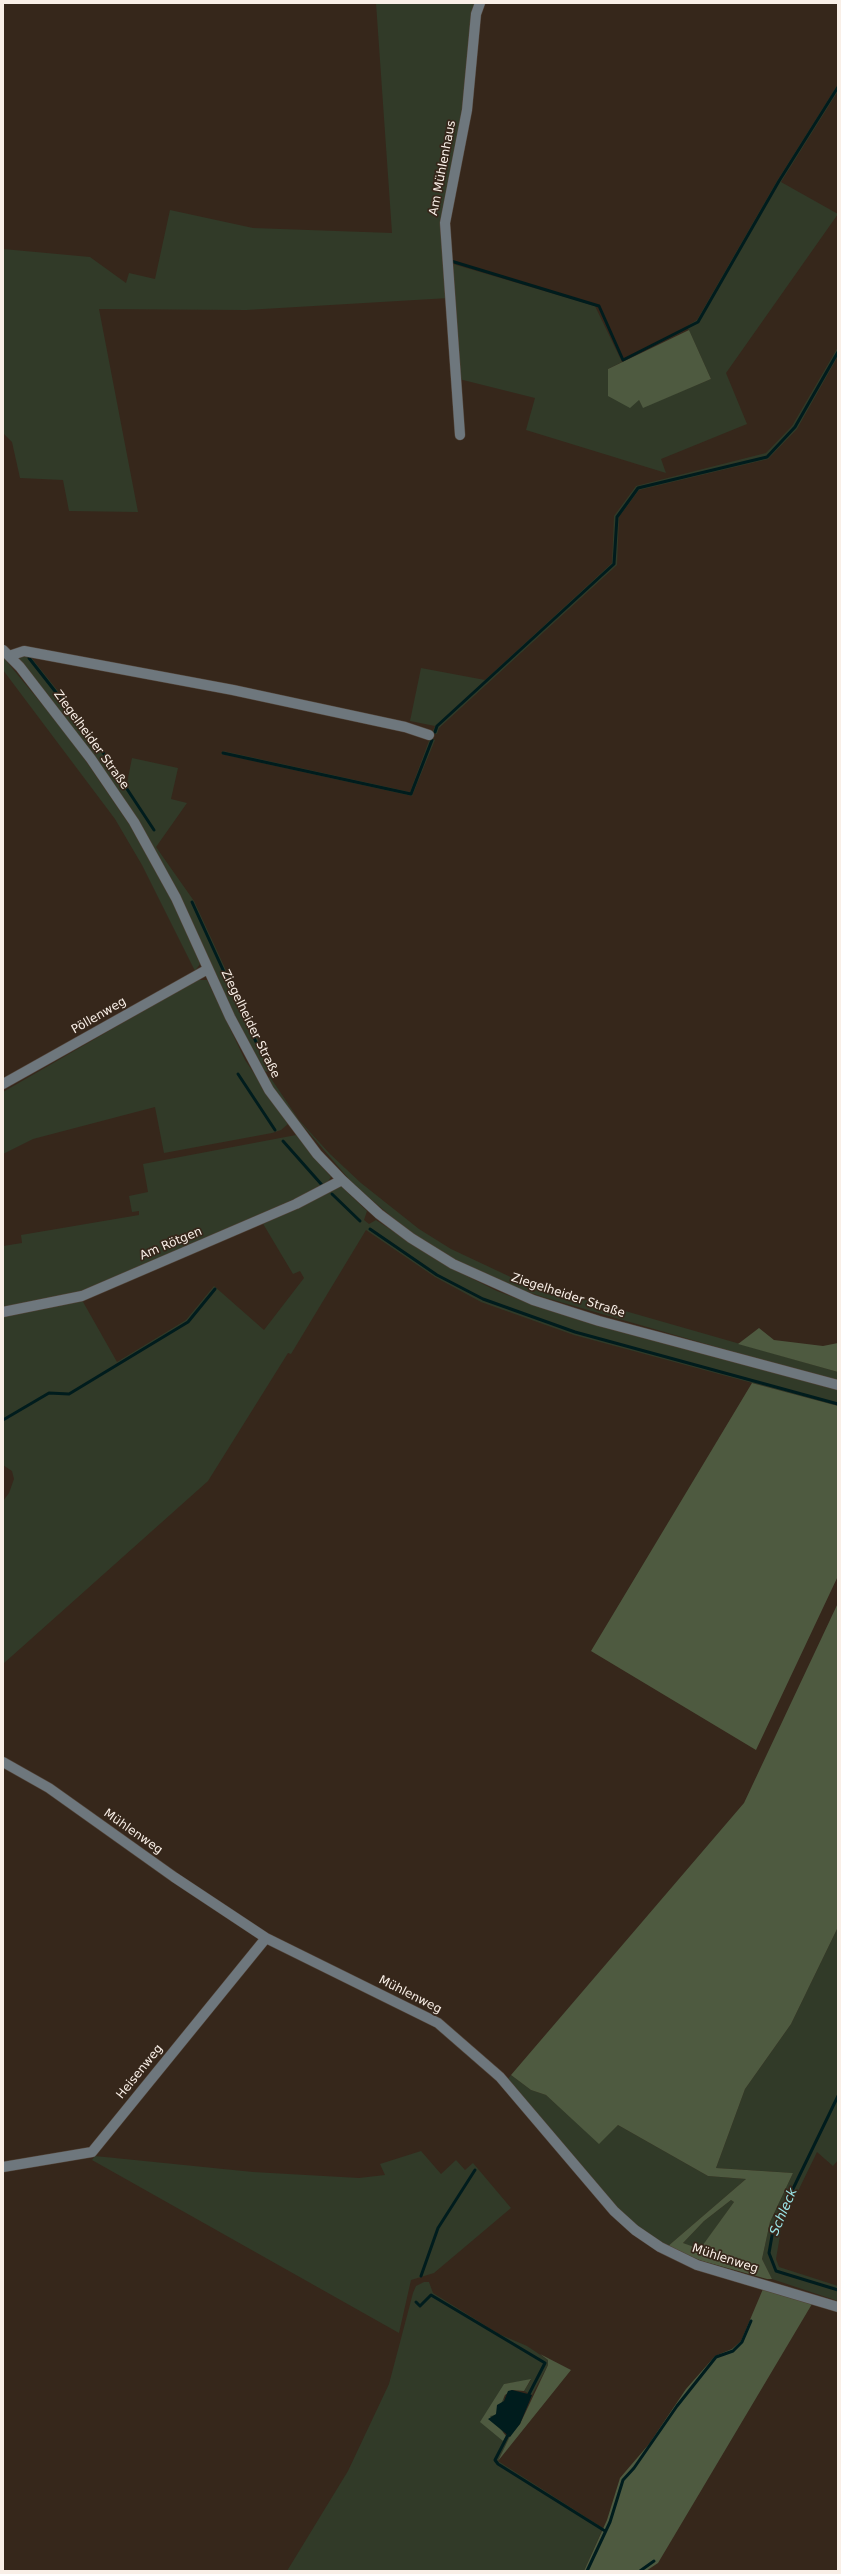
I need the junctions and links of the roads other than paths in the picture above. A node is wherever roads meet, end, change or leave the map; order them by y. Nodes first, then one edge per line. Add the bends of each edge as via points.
1 (480, 3) edge
2 (460, 435) dead end
3 (6, 653) edge
4 (429, 735) dead end
5 (208, 969) junction
6 (3, 1084) edge
7 (342, 1180) junction
8 (3, 1312) edge
9 (838, 1385) edge
10 (3, 1762) edge
11 (266, 1938) junction
12 (3, 2167) edge
13 (838, 2307) edge

1 - 2 street, Am Mühlenhaus via 476,14 467,110 445,223
3 - 4 street, Ziegelheider Straße via 24,651 217,687 405,727
3 - 5 street, Ziegelheider Straße via 91,759 134,822 176,898
5 - 6 street, Pöllenweg
5 - 7 street, Ziegelheider Straße via 247,1053 269,1090 297,1129
7 - 8 street, Am Rötgen via 296,1204 82,1296
7 - 9 street, Ziegelheider Straße via 379,1214 411,1238 453,1264 509,1292 599,1321
10 - 11 street, Mühlenweg via 48,1788
11 - 12 street, Heisenweg via 92,2152
11 - 13 street, Mühlenweg via 438,2023 500,2077 614,2211 660,2248 697,2265

